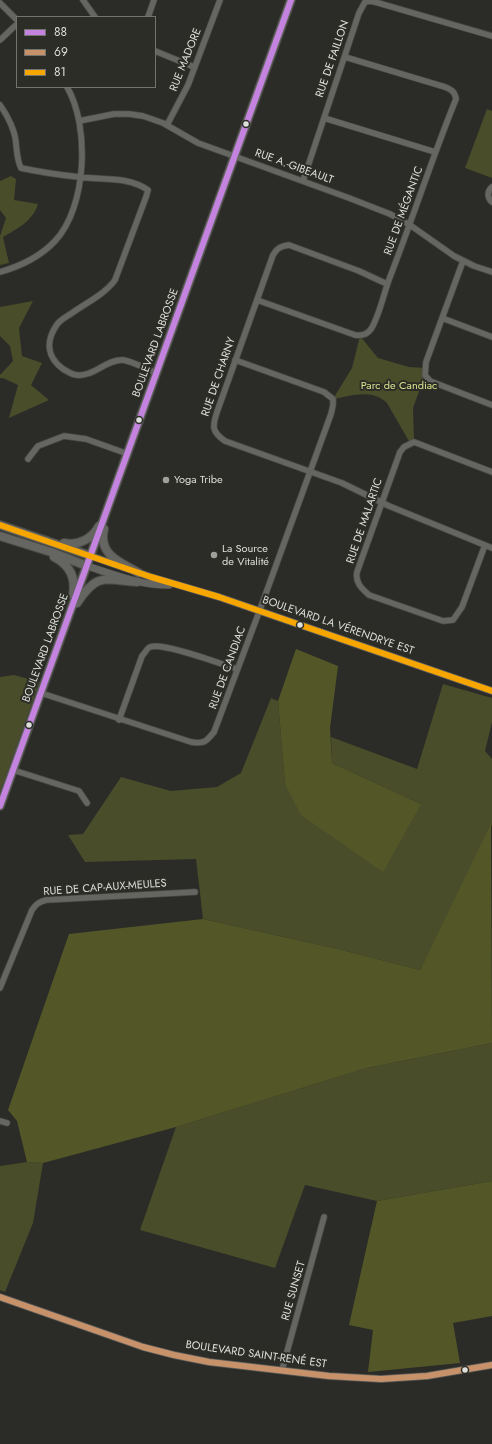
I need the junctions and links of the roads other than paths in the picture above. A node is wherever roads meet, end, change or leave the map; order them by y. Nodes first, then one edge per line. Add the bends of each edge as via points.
1 (83, 0) edge
2 (154, 0) edge
3 (220, 0) edge
4 (291, 0) edge
5 (0, 3) edge
6 (95, 16) edge
7 (148, 16) edge
8 (16, 19) edge
9 (16, 25) edge
10 (492, 36) edge
11 (0, 40) edge
12 (156, 51) edge
13 (345, 56) junction
14 (194, 67) junction
15 (67, 88) edge
16 (0, 105) edge
17 (324, 118) junction
18 (79, 121) junction
19 (167, 125) junction
20 (435, 152) junction
21 (235, 156) junction
22 (80, 177) junction
23 (303, 181) junction
24 (492, 187) edge
25 (492, 202) edge
26 (410, 225) junction
27 (463, 261) junction
28 (0, 272) edge
29 (492, 272) edge
30 (387, 284) junction
31 (257, 300) junction
32 (442, 318) junction
33 (492, 337) edge
34 (235, 360) junction
35 (157, 374) junction
36 (492, 405) edge
37 (128, 454) junction
38 (28, 459) dead end
39 (310, 472) junction
40 (492, 472) edge
41 (382, 503) junction
42 (108, 509) junction
43 (0, 525) edge
44 (0, 536) edge
45 (46, 540) junction
46 (485, 545) junction
47 (492, 548) edge
48 (37, 549) junction
49 (91, 556) junction
50 (88, 566) junction
51 (139, 573) junction
52 (137, 582) junction
53 (177, 584) junction
54 (260, 611) junction
55 (69, 614) junction
56 (237, 669) junction
57 (492, 691) edge
58 (42, 693) junction
59 (119, 720) junction
60 (13, 770) junction
61 (87, 803) dead end
62 (0, 806) edge
63 (195, 892) dead end
64 (0, 988) edge
65 (0, 1121) edge
66 (7, 1123) dead end
67 (324, 1217) dead end
68 (0, 1298) edge
69 (492, 1365) edge
70 (282, 1370) junction

1 - 6 street
2 - 7 street
3 - 14 street, RUE MADORE
4 - 21 main road, BOULEVARD LABROSSE
5 - 8 street
9 - 11 street
10 - 13 street, RUE DE FAILLON via 371,1 362,6
12 - 14 street
13 - 17 street, RUE DE FAILLON
13 - 20 street, RUE DE MÉGANTIC via 451,89 456,99
14 - 19 street, RUE MADORE via 188,85
15 - 18 street
16 - 22 street via 12,128 21,168
17 - 20 street
17 - 23 street, RUE DE FAILLON
18 - 19 street, RUE A.-GIBEAULT via 114,114 129,114
18 - 22 street via 82,152
19 - 21 street, RUE A.-GIBEAULT via 198,143
20 - 26 street, RUE DE MÉGANTIC
21 - 23 street, RUE A.-GIBEAULT
21 - 35 main road, BOULEVARD LABROSSE
22 - 28 street via 71,215 56,240 30,261
22 - 35 street via 113,179 133,183 148,190 115,280 106,290 62,319 55,327 49,349 52,357 67,371 77,375 123,360
23 - 26 street, RUE A.-GIBEAULT via 378,209
24 - 25 street via 488,193
26 - 27 street, RUE A.-GIBEAULT
26 - 30 street, RUE DE MÉGANTIC
27 - 29 street, RUE A.-GIBEAULT
27 - 32 street
30 - 31 street, RUE DE MÉGANTIC via 371,329 360,336
30 - 31 street, RUE DE CHARNY via 289,245 279,247 273,255
31 - 34 street, RUE DE CHARNY
32 - 33 street
32 - 36 street via 426,362 425,374 435,383
34 - 39 street, RUE DE CHARNY via 214,422 215,433 225,441
34 - 39 street, RUE DE CANDIAC via 324,392 333,399 331,414
35 - 37 main road, BOULEVARD LABROSSE
37 - 38 street via 86,439 64,436 38,446
37 - 42 main road, BOULEVARD LABROSSE
39 - 41 street, RUE DE CHARNY via 342,483
39 - 54 street, RUE DE CANDIAC
40 - 41 street, RUE DE MALARTIC via 414,442 410,443 400,452
41 - 46 street, RUE DE CHARNY
41 - 46 street, RUE DE MALARTIC via 356,576 362,589 369,595 443,621 453,620 462,607
42 - 45 main road via 97,529 83,541 71,544
42 - 49 main road, BOULEVARD LABROSSE
42 - 51 main road via 102,535 104,547 109,554
43 - 45 main road, BOULEVARD LA VÉRENDRYE EST
44 - 48 main road, BOULEVARD LA VÉRENDRYE EST
45 - 49 main road, BOULEVARD LA VÉRENDRYE EST
46 - 47 street, RUE DE CHARNY
48 - 50 main road, BOULEVARD LA VÉRENDRYE EST
48 - 55 main road via 59,560 71,572 74,588
49 - 50 main road, BOULEVARD LABROSSE
49 - 51 street, BOULEVARD LA VÉRENDRYE EST
50 - 52 street, BOULEVARD LA VÉRENDRYE EST
50 - 55 main road, BOULEVARD LABROSSE
51 - 53 street, BOULEVARD LA VÉRENDRYE EST
52 - 53 street, BOULEVARD LA VÉRENDRYE EST via 155,585
52 - 55 main road via 107,579 95,582
53 - 54 street, BOULEVARD LA VÉRENDRYE EST
54 - 56 street, RUE DE CANDIAC
54 - 57 street, BOULEVARD LA VÉRENDRYE EST
55 - 58 main road, BOULEVARD LABROSSE
56 - 59 street, RUE DE CANDIAC via 214,732 206,741 191,742
56 - 59 street via 169,648 152,646 142,656
58 - 59 street, RUE DE CANDIAC
58 - 60 main road, BOULEVARD LABROSSE
60 - 61 street via 79,791
60 - 62 main road, BOULEVARD LABROSSE
63 - 64 street, RUE DE CAP-AUX-MEULES via 41,901 32,910
65 - 66 street
67 - 70 street, RUE SUNSET
68 - 70 street, BOULEVARD SAINT-RENÉ EST via 156,1350 209,1362
69 - 70 street, BOULEVARD SAINT-RENÉ EST via 426,1376 381,1379

